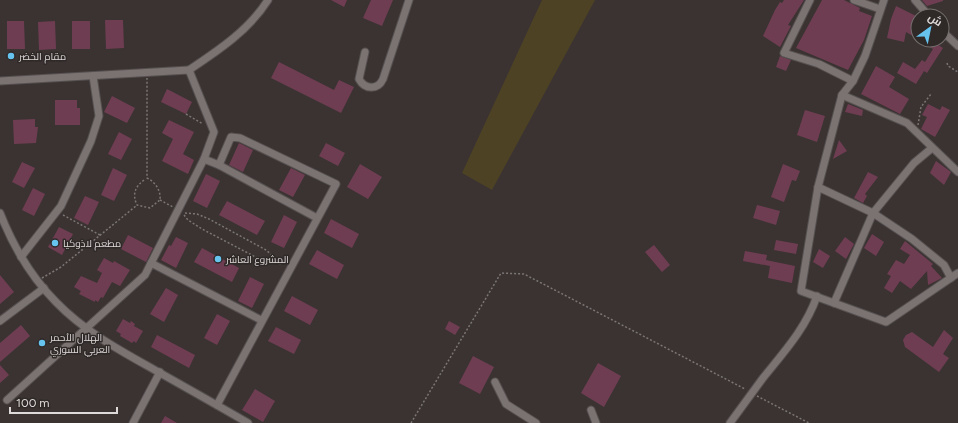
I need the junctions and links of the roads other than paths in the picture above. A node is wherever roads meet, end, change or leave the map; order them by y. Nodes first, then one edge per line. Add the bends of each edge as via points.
1 (268, 0) edge
2 (409, 0) edge
3 (810, 0) edge
4 (854, 0) edge
5 (884, 0) edge
6 (915, 0) edge
7 (922, 8) edge
8 (880, 10) junction
9 (950, 38) edge
10 (958, 46) edge
11 (365, 52) dead end
12 (189, 70) junction
13 (93, 76) junction
14 (0, 81) edge
15 (853, 81) junction
16 (842, 95) junction
17 (932, 148) junction
18 (204, 159) junction
19 (219, 165) junction
20 (958, 172) edge
21 (818, 187) junction
22 (0, 213) edge
23 (873, 213) junction
24 (318, 218) junction
25 (21, 257) junction
26 (151, 263) junction
27 (958, 273) edge
28 (951, 278) junction
29 (44, 288) junction
30 (817, 296) junction
31 (834, 303) junction
32 (261, 320) junction
33 (0, 321) edge
34 (86, 328) junction
35 (160, 372) junction
36 (495, 382) dead end
37 (7, 400) dead end
38 (217, 405) junction
39 (591, 410) dead end
40 (133, 423) edge
41 (248, 423) edge
42 (536, 423) edge
43 (596, 423) edge
44 (730, 423) edge

1 - 12 street via 258,16 221,49
2 - 11 street via 382,79 375,88 359,80
3 - 15 street via 784,53 819,64
4 - 8 street
5 - 8 street
6 - 7 street
8 - 15 street via 872,38
9 - 10 street
12 - 13 street
12 - 18 street via 214,132
13 - 14 street
13 - 25 street via 99,116 91,141 61,206
15 - 16 street
16 - 17 street via 907,124
16 - 21 street
17 - 20 street
17 - 23 street via 914,163
18 - 19 street
18 - 26 street
19 - 24 street
19 - 24 street via 231,137 240,138 336,184
21 - 23 street
21 - 30 street via 800,291
22 - 25 street
23 - 28 street via 912,239 944,265
23 - 31 street
24 - 32 street
25 - 29 street
26 - 32 street
26 - 34 street via 145,276
27 - 28 street
28 - 31 street via 886,322
29 - 33 street
29 - 34 street via 66,312
30 - 31 street
30 - 44 street via 800,333
32 - 38 street
34 - 35 street
34 - 37 street
35 - 38 street
35 - 40 street
36 - 42 street via 506,404
38 - 41 street
39 - 43 street

